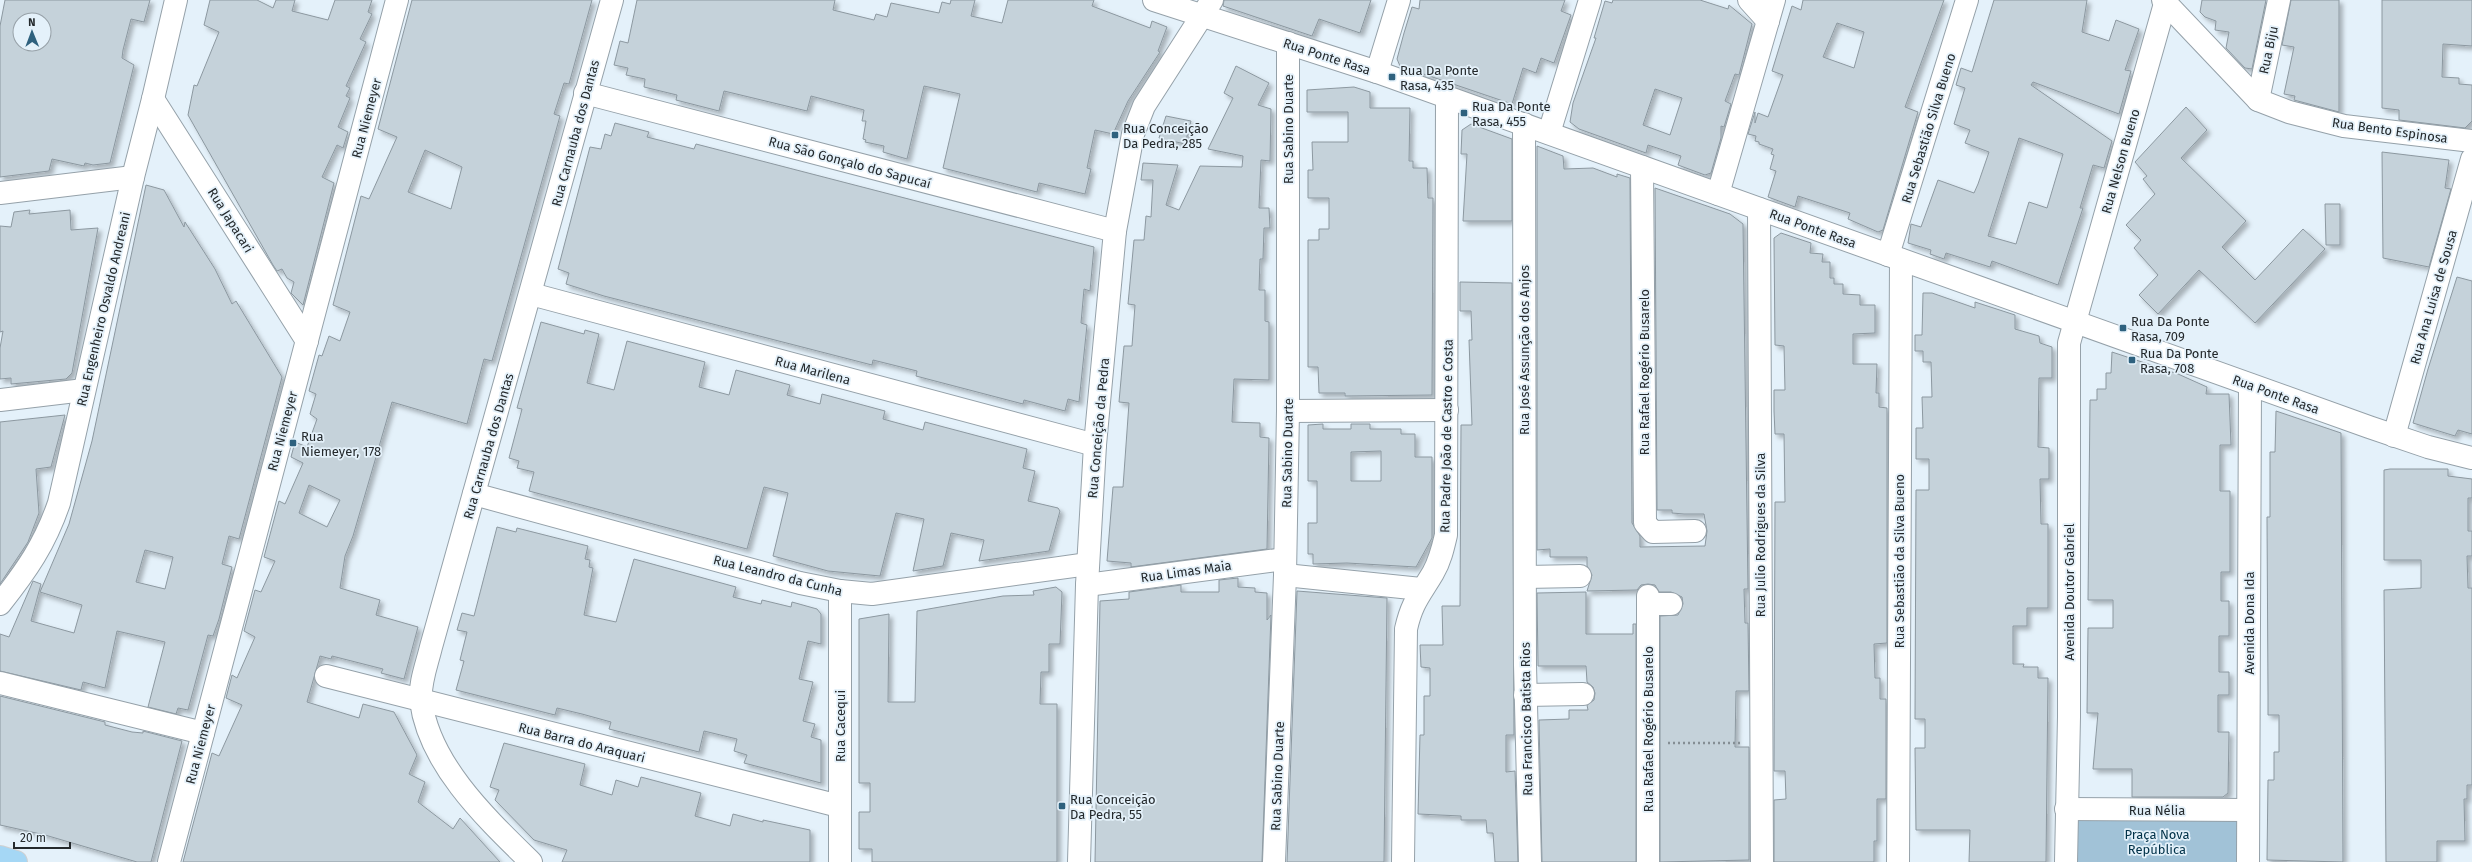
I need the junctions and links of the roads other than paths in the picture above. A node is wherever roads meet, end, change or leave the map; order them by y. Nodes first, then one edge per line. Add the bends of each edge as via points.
1 (176, 0) edge
2 (397, 0) edge
3 (612, 0) edge
4 (1154, 0) edge
5 (1399, 0) edge
6 (1590, 0) edge
7 (1749, 0) edge
8 (1774, 0) edge
9 (1967, 0) edge
10 (2165, 0) edge
11 (2279, 0) edge
12 (1207, 8) edge
13 (1768, 21) junction
14 (1288, 43) junction
15 (1377, 72) junction
16 (585, 93) junction
17 (1447, 97) junction
18 (153, 99) junction
19 (2258, 100) junction
20 (1524, 124) junction
21 (1549, 133) junction
22 (2472, 141) edge
23 (2472, 158) edge
24 (1642, 167) junction
25 (133, 177) junction
26 (0, 193) edge
27 (1718, 194) junction
28 (1759, 209) junction
29 (1115, 231) junction
30 (1894, 257) junction
31 (531, 294) junction
32 (2074, 322) junction
33 (307, 341) junction
34 (2250, 385) junction
35 (84, 390) junction
36 (0, 400) edge
37 (1447, 410) junction
38 (1288, 411) junction
39 (2394, 436) junction
40 (1095, 444) junction
41 (2472, 458) edge
42 (474, 494) junction
43 (1695, 531) dead end
44 (1088, 564) junction
45 (1285, 567) junction
46 (1525, 576) junction
47 (1580, 576) dead end
48 (1086, 585) junction
49 (1422, 589) junction
50 (840, 591) junction
51 (0, 604) edge
52 (1672, 604) dead end
53 (326, 676) dead end
54 (0, 683) edge
55 (1583, 694) dead end
56 (1525, 695) junction
57 (421, 701) junction
58 (203, 733) junction
59 (839, 806) junction
60 (2066, 809) junction
61 (2248, 810) junction
62 (0, 857) edge
63 (16, 862) edge
64 (169, 862) edge
65 (531, 862) edge
66 (840, 862) edge
67 (1079, 862) edge
68 (1274, 862) edge
69 (1403, 862) edge
70 (1530, 862) edge
71 (1648, 862) edge
72 (1762, 862) edge
73 (1898, 862) edge
74 (2066, 862) edge
75 (2248, 862) edge

1 - 18 street, Rua Engenheiro Osvaldo Andreani
2 - 33 street, Rua Niemeyer
3 - 16 street, Rua Carnauba dos Dantas
4 - 12 street, Rua Ponte Rasa
5 - 15 street
6 - 21 street
7 - 13 street
8 - 13 street
9 - 30 street, Rua Sebastião Silva Bueno
10 - 19 street, Rua Bento Espinosa
10 - 32 street, Rua Nelson Bueno
11 - 19 street, Rua Biju
12 - 14 street, Rua Ponte Rasa
12 - 29 street, Rua Conceição da Pedra via 1144,106 1133,134
13 - 27 street
14 - 15 street, Rua Ponte Rasa
14 - 38 street, Rua Sabino Duarte
15 - 17 street, Rua Ponte Rasa
16 - 29 street, Rua São Gonçalo do Sapucaí
16 - 31 street, Rua Carnauba dos Dantas
17 - 20 street, Rua Ponte Rasa
17 - 37 street, Rua Padre João de Castro e Costa
18 - 25 street, Rua Engenheiro Osvaldo Andreani
18 - 33 street, Rua Japacari
19 - 22 street, Rua Bento Espinosa via 2289,112 2344,126
20 - 21 street, Rua Ponte Rasa
20 - 46 street, Rua José Assunção dos Anjos
21 - 24 street, Rua Ponte Rasa
23 - 39 street, Rua Ana Luisa de Sousa
24 - 27 street, Rua Ponte Rasa
24 - 43 street, Rua Rafael Rogério Busarelo via 1645,523 1653,532
25 - 26 street
25 - 35 street, Rua Engenheiro Osvaldo Andreani
27 - 28 street, Rua Ponte Rasa
28 - 30 street, Rua Ponte Rasa
28 - 72 street, Rua Julio Rodrigues da Silva
29 - 40 street, Rua Conceição da Pedra
30 - 32 street, Rua Ponte Rasa
30 - 73 street, Rua Sebastião da Silva Bueno
31 - 40 street, Rua Marilena
31 - 42 street, Rua Carnauba dos Dantas
32 - 34 street, Rua Ponte Rasa
32 - 60 street, Avenida Doutor Gabriel via 2069,343 2069,717
33 - 58 street, Rua Niemeyer
34 - 39 street, Rua Ponte Rasa
34 - 61 street, Avenida Dona Ida
35 - 36 street
35 - 51 street, Rua Engenheiro Osvaldo Andreani via 72,454 50,529 29,568
37 - 38 street
37 - 49 street, Rua Padre João de Castro e Costa via 1446,535 1441,556
38 - 45 street, Rua Sabino Duarte
39 - 41 street, Rua Ponte Rasa
40 - 44 street, Rua Conceição da Pedra
42 - 50 street, Rua Leandro da Cunha via 800,583
42 - 57 street, Rua Carnauba dos Dantas via 431,647
44 - 48 street, Rua Conceição da Pedra
44 - 50 street, Rua Leandro da Cunha via 872,594
45 - 48 street, Rua Limas Maia
45 - 49 street, Rua Limas Maia
45 - 68 street, Rua Sabino Duarte
46 - 47 street
46 - 56 street, Rua Francisco Batista Rios
48 - 67 street, Rua Conceição da Pedra
49 - 69 street, Rua Padre João de Castro e Costa via 1410,608 1406,629
50 - 59 street, Rua Cacequi
52 - 71 street, Rua Rafael Rogério Busarelo via 1648,600
53 - 57 street, Rua Barra do Araquari
54 - 58 street
55 - 56 street
56 - 70 street, Rua Francisco Batista Rios
57 - 59 street, Rua Barra do Araquari
57 - 65 street, Rua Carnauba dos Dantas via 436,747 450,771 477,809
58 - 64 street, Rua Niemeyer
59 - 66 street, Rua Cacequi
60 - 61 street, Rua Nélia
60 - 74 street, Avenida Doutor Gabriel
61 - 75 street, Avenida Dona Ida
62 - 63 main road

